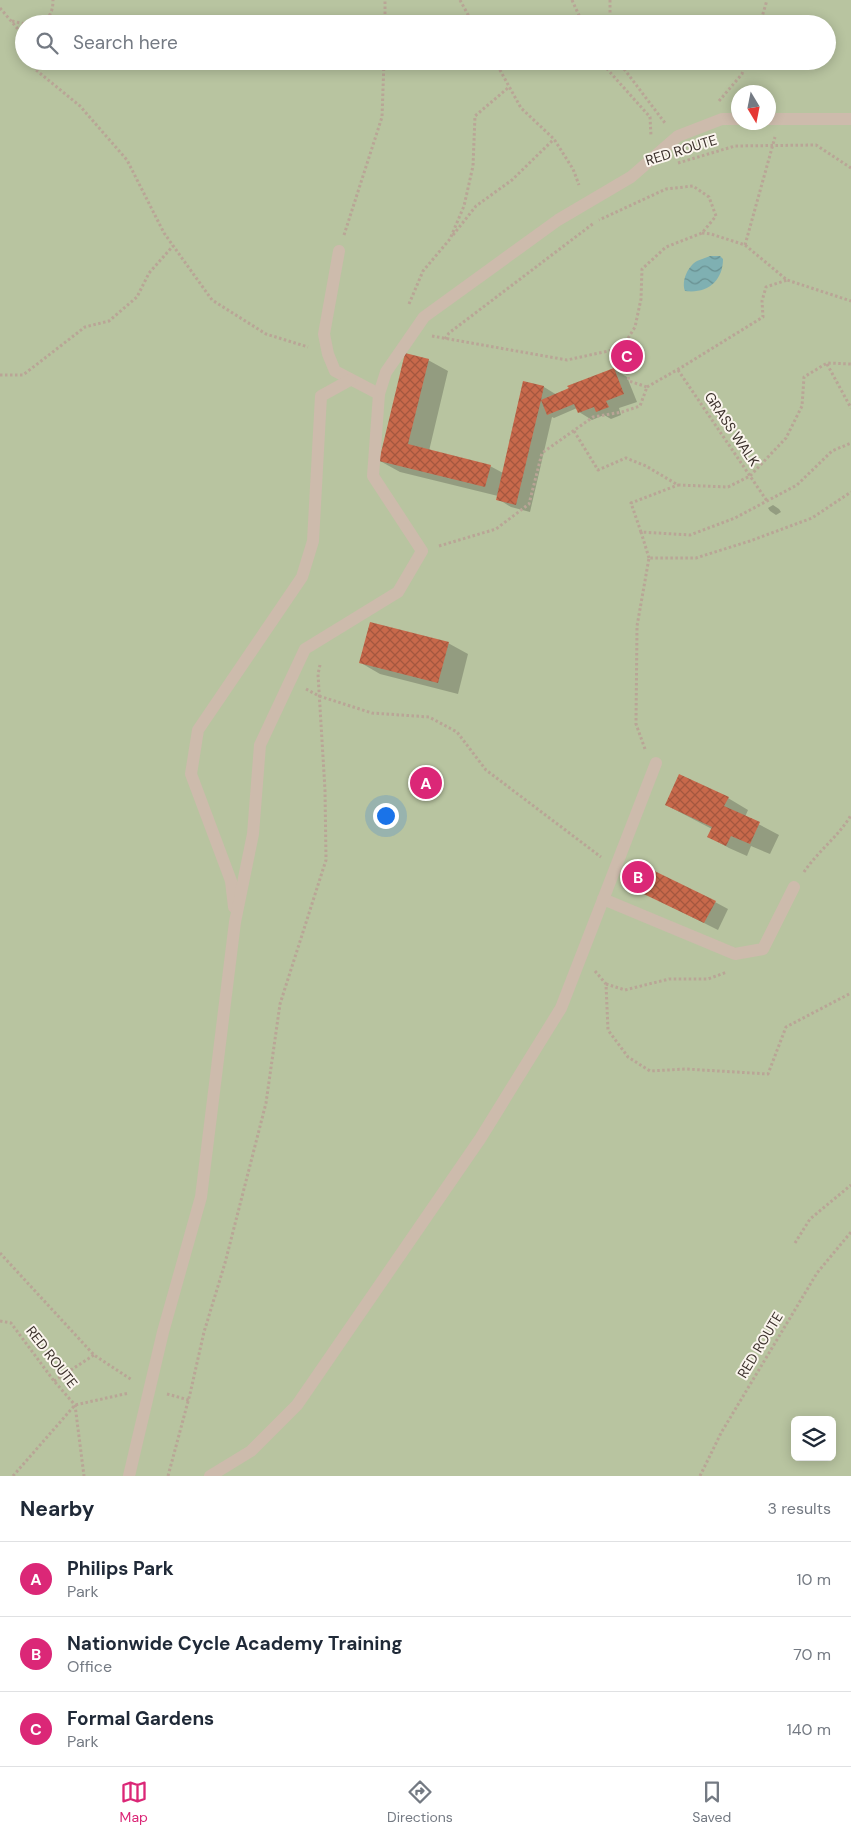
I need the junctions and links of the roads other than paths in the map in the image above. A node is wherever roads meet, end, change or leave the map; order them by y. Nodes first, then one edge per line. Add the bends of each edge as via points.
1 (776, 118) edge
2 (731, 119) edge
3 (851, 119) edge
4 (339, 251) road end
5 (350, 380) junction
6 (379, 394) junction
7 (656, 763) road end
8 (794, 887) road end
9 (603, 899) junction
10 (235, 922) junction
11 (129, 1476) edge
12 (210, 1476) edge

1 - 3 lane
2 - 6 lane via 722,119 678,136 631,177 558,220 424,317 386,372
4 - 5 lane via 324,334 335,371
5 - 6 lane
5 - 10 lane via 321,396 313,541 302,577 198,730 191,774 231,881
6 - 10 lane via 373,476 422,551 398,592 305,649 260,745 253,834
7 - 9 lane
8 - 9 lane via 763,949 735,954
9 - 12 lane via 561,1008 480,1139 298,1405 251,1452
10 - 11 lane via 201,1197 148,1389

